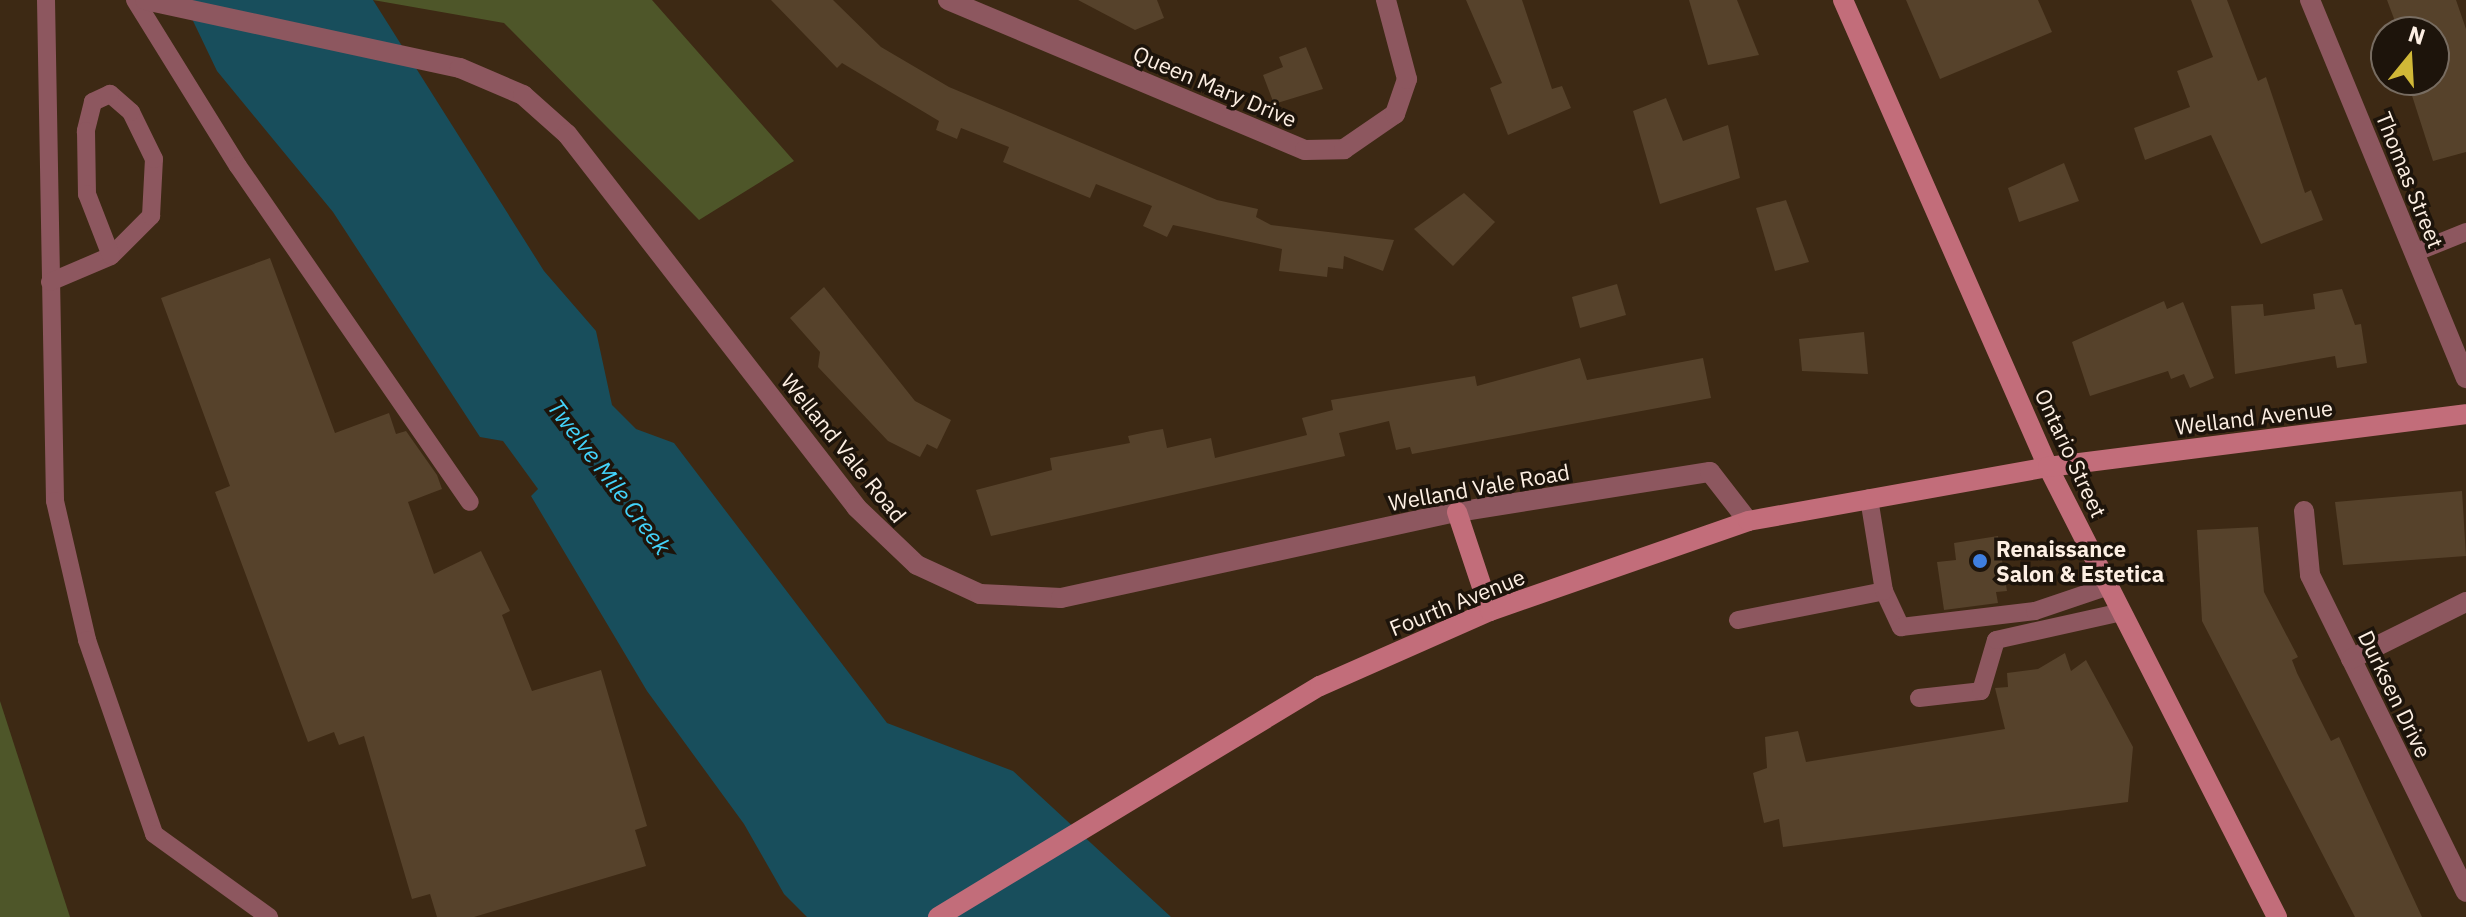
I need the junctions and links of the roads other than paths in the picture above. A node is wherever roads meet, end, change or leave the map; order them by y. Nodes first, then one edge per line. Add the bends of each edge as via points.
1 (46, 0) edge
2 (948, 0) edge
3 (1386, 0) edge
4 (1843, 0) edge
5 (2310, 0) edge
6 (145, 1) edge
7 (2466, 232) edge
8 (2414, 253) junction
9 (111, 256) junction
10 (50, 282) junction
11 (2466, 378) edge
12 (2466, 414) edge
13 (2048, 467) junction
14 (1869, 498) junction
15 (470, 502) dead end
16 (2304, 511) dead end
17 (1457, 512) junction
18 (1748, 521) junction
19 (2109, 586) junction
20 (1884, 591) junction
21 (2466, 602) edge
22 (1490, 611) junction
23 (2122, 612) junction
24 (1738, 620) dead end
25 (2351, 659) junction
26 (1919, 698) dead end
27 (2466, 892) edge
28 (269, 917) edge
29 (938, 917) edge
30 (2277, 917) edge

1 - 10 lane
2 - 3 street, Queen Mary Drive via 1305,150 1344,149 1395,114 1407,79
4 - 13 main road, Ontario Street
5 - 8 street, Thomas Street
6 - 15 lane via 255,193
6 - 17 street, Welland Vale Road via 460,68 523,95 567,134 856,507 917,565 944,580 1017,600 1061,598
7 - 8 lane
8 - 11 street, Thomas Street
9 - 9 lane via 151,216 154,159 131,112 110,94 93,102 86,131 87,194
9 - 10 lane
10 - 28 lane via 55,501 87,640 135,793 154,834
12 - 13 main road, Welland Avenue
13 - 14 main road, Fourth Avenue
13 - 19 main road, Ontario Street
14 - 18 main road, Fourth Avenue
14 - 20 lane
16 - 25 street, Durksen Drive via 2310,575
17 - 18 street, Welland Vale Road via 1710,472
17 - 22 main road
18 - 22 main road, Fourth Avenue
19 - 20 lane via 2035,611 1901,627
19 - 23 main road, Ontario Street
20 - 24 lane
21 - 25 street
22 - 29 main road, Fourth Avenue via 1320,686
23 - 26 lane via 1996,640 1981,691
23 - 30 main road, Ontario Street
25 - 27 street, Durksen Drive

